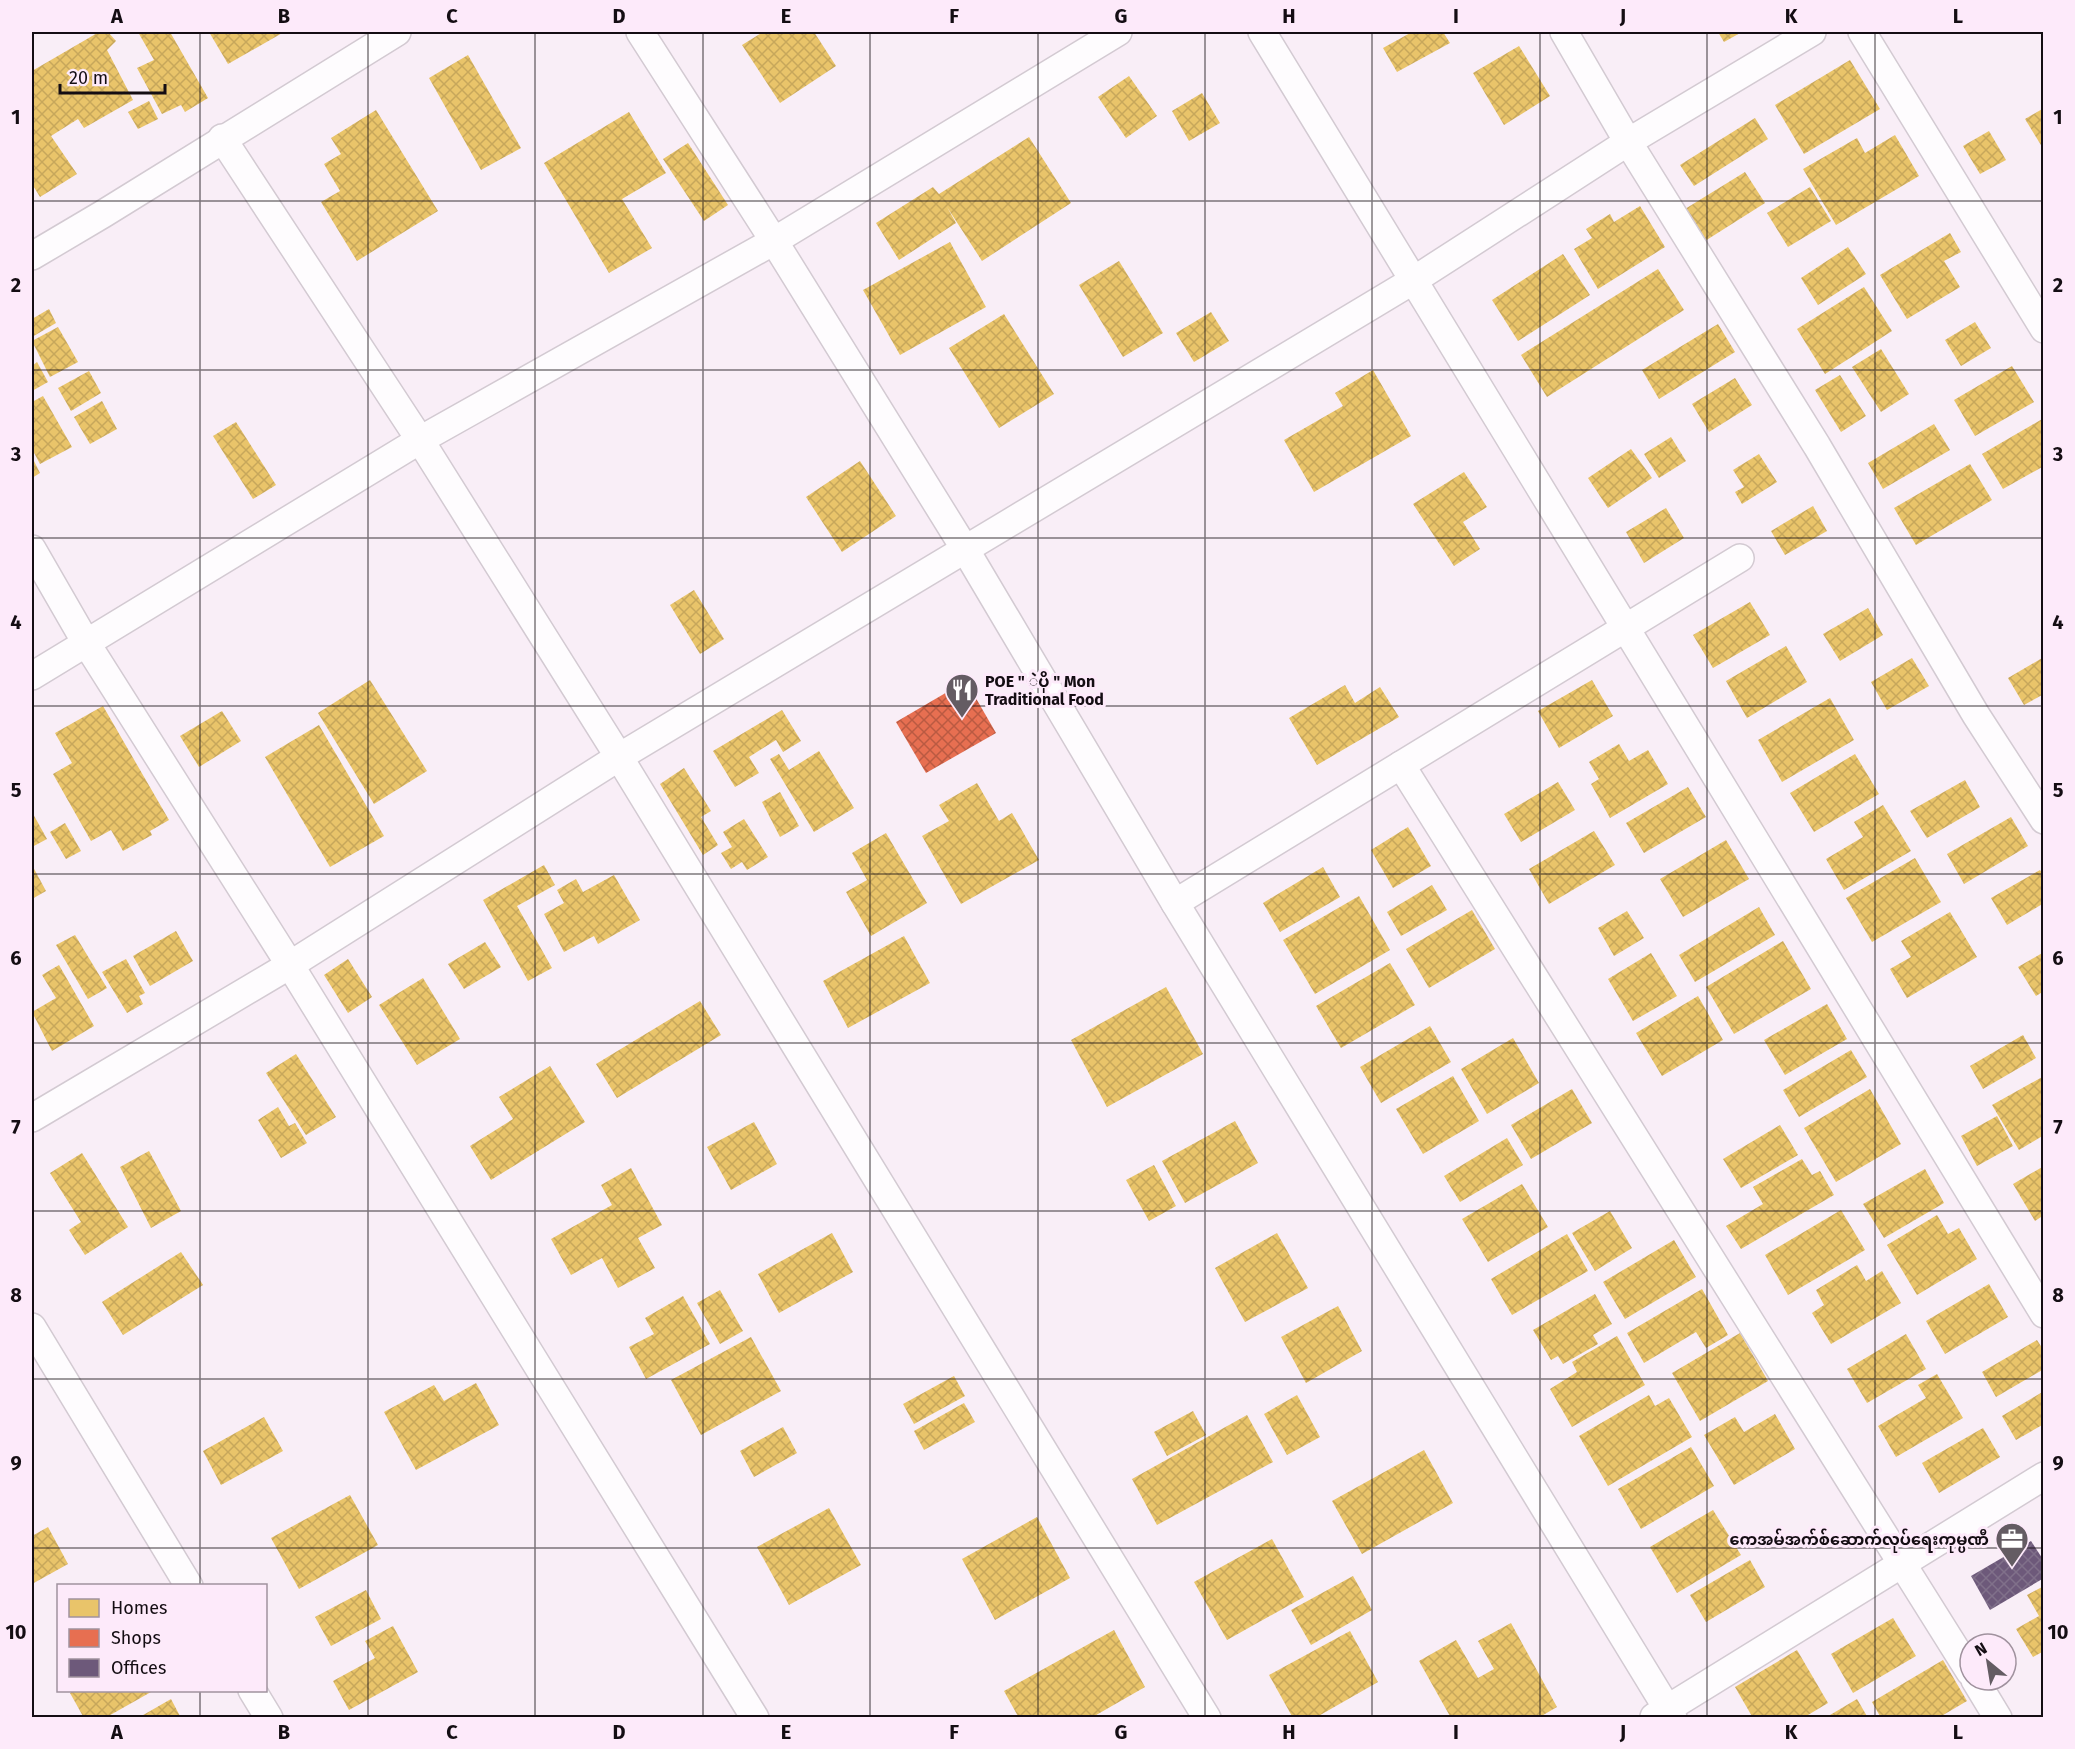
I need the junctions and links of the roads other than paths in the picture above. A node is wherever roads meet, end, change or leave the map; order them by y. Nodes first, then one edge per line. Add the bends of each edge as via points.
1 (397, 32) edge
2 (640, 32) edge
3 (1118, 32) edge
4 (1262, 32) edge
5 (1564, 32) edge
6 (1812, 32) edge
7 (1862, 32) edge
8 (222, 138) junction
9 (1628, 142) junction
10 (774, 241) junction
11 (32, 256) edge
12 (1414, 280) junction
13 (2043, 329) edge
14 (420, 440) junction
15 (32, 549) edge
16 (965, 549) junction
17 (1740, 558) dead end
18 (1625, 628) junction
19 (86, 641) junction
20 (32, 676) edge
21 (619, 757) junction
22 (1401, 765) junction
23 (2043, 820) edge
24 (1175, 903) junction
25 (290, 965) junction
26 (32, 1118) edge
27 (2043, 1314) edge
28 (32, 1327) edge
29 (2043, 1476) edge
30 (1904, 1564) junction
31 (188, 1584) edge
32 (1958, 1652) edge
33 (253, 1692) edge
34 (1982, 1692) edge
35 (1665, 1715) edge
36 (269, 1718) edge
37 (754, 1718) edge
38 (1207, 1718) edge
39 (1998, 1718) edge

1 - 8 street
2 - 10 street
3 - 10 street
4 - 12 street
5 - 9 street
6 - 9 street
7 - 13 street
8 - 11 street
8 - 14 street
9 - 12 street
9 - 23 street
10 - 14 street
10 - 16 street
12 - 16 street
12 - 18 street
14 - 19 street
14 - 21 street
15 - 19 street
16 - 21 street
16 - 24 street
17 - 18 street
18 - 22 street
18 - 27 street
19 - 20 street
19 - 25 street
21 - 25 street
21 - 38 street
22 - 24 street
22 - 30 street
24 - 35 street
25 - 26 street
25 - 37 street
28 - 31 street
29 - 30 street
30 - 32 street
30 - 35 street
33 - 36 street
34 - 39 street

